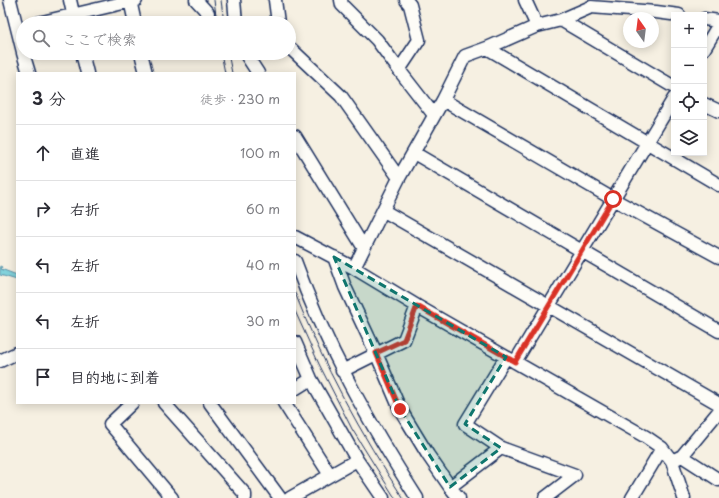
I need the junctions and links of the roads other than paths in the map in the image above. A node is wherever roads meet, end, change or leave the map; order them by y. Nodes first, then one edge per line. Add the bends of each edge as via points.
1 (10, 0) edge
2 (70, 0) edge
3 (132, 0) edge
4 (196, 0) edge
5 (234, 0) edge
6 (275, 0) edge
7 (341, 0) edge
8 (406, 0) edge
9 (525, 0) edge
10 (208, 13) tunnel mouth
11 (671, 14) edge
12 (16, 16) edge
13 (73, 16) edge
14 (83, 16) edge
15 (134, 16) edge
16 (235, 16) edge
17 (277, 16) edge
18 (561, 20) junction
19 (707, 20) edge
20 (719, 23) edge
21 (537, 26) junction
22 (487, 48) junction
23 (705, 48) edge
24 (296, 54) edge
25 (25, 60) edge
26 (84, 60) edge
27 (143, 60) edge
28 (250, 60) edge
29 (399, 70) junction
30 (29, 72) edge
31 (87, 72) edge
32 (146, 72) edge
33 (257, 72) edge
34 (671, 86) edge
35 (443, 100) junction
36 (671, 103) edge
37 (707, 106) edge
38 (719, 112) edge
39 (434, 115) junction
40 (296, 138) edge
41 (647, 143) junction
42 (414, 153) junction
43 (399, 178) junction
44 (719, 186) edge
45 (613, 199) junction
46 (384, 211) junction
47 (296, 238) edge
48 (364, 248) junction
49 (582, 251) junction
50 (334, 257) junction
51 (719, 257) edge
52 (296, 264) edge
53 (354, 268) junction
54 (417, 306) junction
55 (549, 306) junction
56 (719, 331) edge
57 (296, 344) edge
58 (16, 353) edge
59 (376, 353) junction
60 (0, 360) edge
61 (511, 360) junction
62 (342, 371) junction
63 (311, 379) junction
64 (296, 388) edge
65 (131, 404) edge
66 (165, 404) edge
67 (211, 404) edge
68 (285, 404) edge
69 (719, 404) edge
70 (719, 410) edge
71 (501, 448) junction
72 (662, 448) junction
73 (677, 459) junction
74 (357, 460) junction
75 (330, 475) junction
76 (719, 480) edge
77 (450, 487) junction
78 (172, 498) edge
79 (245, 498) edge
80 (280, 498) edge
81 (290, 498) edge
82 (383, 498) edge
83 (417, 498) edge
84 (459, 498) edge
85 (544, 498) edge
86 (632, 498) edge
87 (684, 498) edge

1 - 12 street
2 - 13 street
3 - 14 street
3 - 15 street
4 - 10 street
5 - 16 street
6 - 17 street
7 - 29 street via 342,5 377,40
8 - 29 street via 410,5 419,40
9 - 21 street
11 - 18 street via 591,7
18 - 21 street
18 - 34 street
19 - 20 street
20 - 23 street
21 - 22 street
22 - 35 street via 465,56
22 - 41 street
24 - 43 street via 341,96
25 - 30 street
26 - 31 street
27 - 32 street
28 - 33 street
29 - 39 street
35 - 39 street
35 - 45 street
36 - 41 street
37 - 38 street
39 - 42 street
40 - 48 street
41 - 44 street
41 - 45 street
42 - 43 street
42 - 49 street
43 - 46 street
45 - 49 street
45 - 51 street
46 - 48 street
46 - 55 street
47 - 50 street
48 - 53 street
49 - 55 street
49 - 56 street
50 - 53 street
50 - 59 street
52 - 62 street via 305,291
53 - 54 street
54 - 59 street via 404,340
54 - 61 street
55 - 61 street
55 - 69 street
57 - 63 street
58 - 60 street
59 - 62 street
59 - 77 street via 400,409
61 - 71 street via 465,424
61 - 72 street
62 - 83 street via 382,443
63 - 64 street
63 - 74 street
65 - 78 street via 110,424
66 - 79 street via 245,494
67 - 80 street
68 - 75 street
70 - 73 street
71 - 77 street
71 - 85 street via 575,475
72 - 73 street
72 - 86 street
73 - 76 street
73 - 87 street
74 - 75 street
74 - 82 street
75 - 81 street
77 - 84 street

